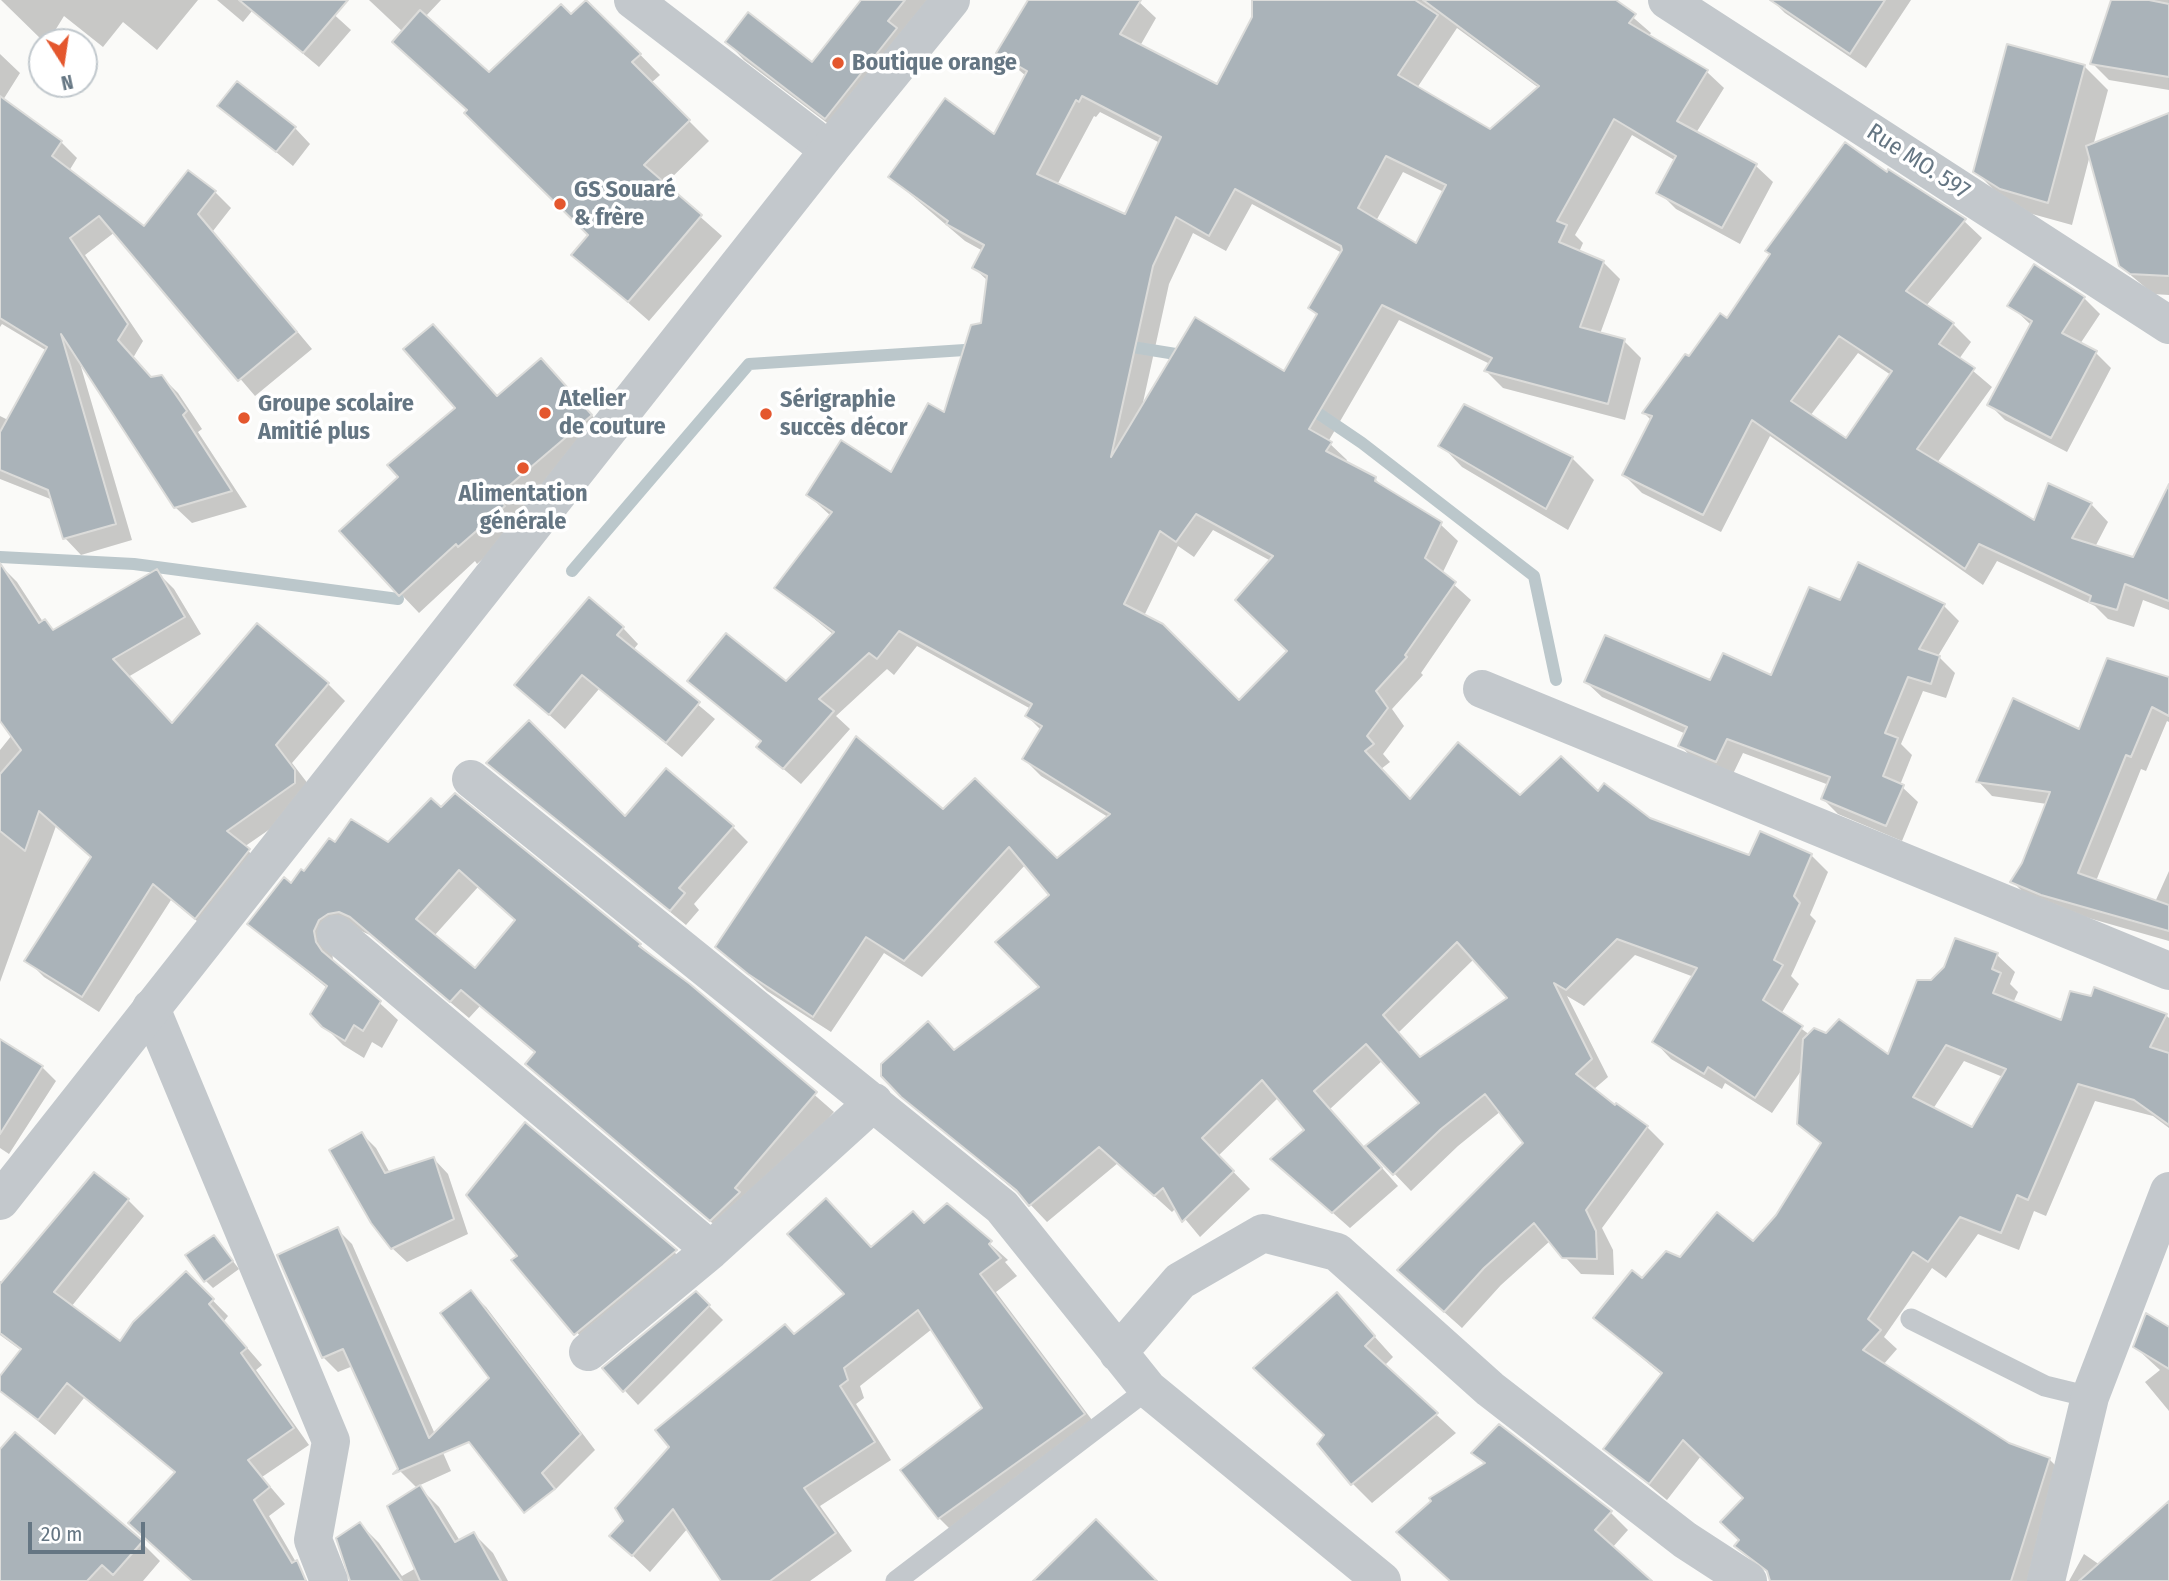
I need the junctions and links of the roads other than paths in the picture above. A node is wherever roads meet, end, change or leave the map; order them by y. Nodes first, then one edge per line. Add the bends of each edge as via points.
1 (633, 0) edge
2 (951, 0) edge
3 (1667, 0) edge
4 (829, 150) junction
5 (2169, 324) edge
6 (1482, 689) dead end
7 (471, 779) dead end
8 (336, 934) dead end
9 (2169, 971) edge
10 (151, 1008) junction
11 (874, 1102) junction
12 (2169, 1191) edge
13 (0, 1201) edge
14 (711, 1250) junction
15 (1911, 1319) dead end
16 (588, 1352) dead end
17 (1118, 1353) junction
18 (1148, 1389) junction
19 (2090, 1398) junction
20 (329, 1581) edge
21 (896, 1581) edge
22 (1382, 1581) edge
23 (1748, 1581) edge
24 (2046, 1581) edge

1 - 4 street
2 - 4 street
3 - 5 street, Rue MO. 597
4 - 10 street
6 - 9 street
7 - 11 street
8 - 14 street
10 - 13 street
10 - 20 street via 331,1441 313,1540
11 - 14 street
11 - 17 street via 1002,1207
12 - 19 street
14 - 16 street
15 - 19 lane via 2045,1386
17 - 18 street
17 - 23 street via 1181,1281 1262,1233 1337,1252 1490,1389 1685,1540
18 - 21 lane
18 - 22 street
19 - 24 street

